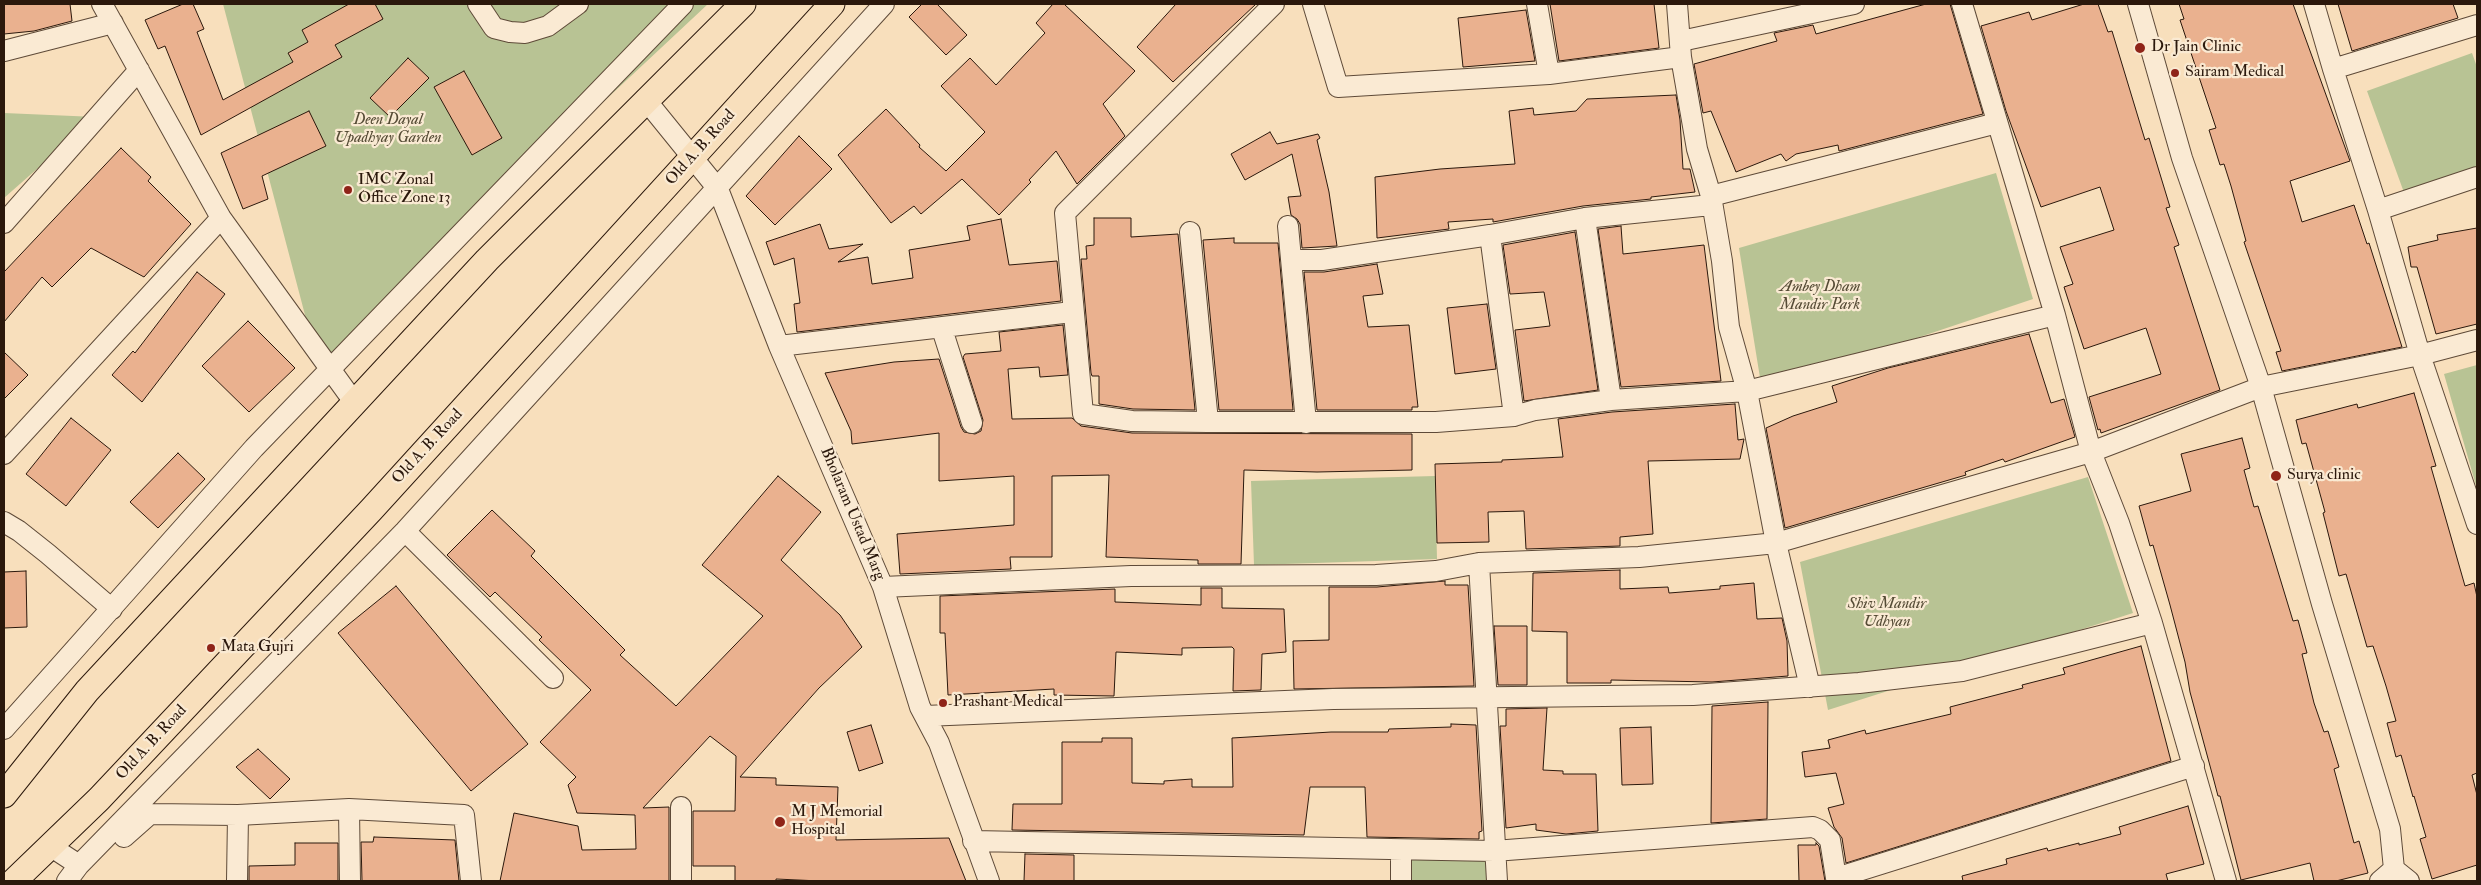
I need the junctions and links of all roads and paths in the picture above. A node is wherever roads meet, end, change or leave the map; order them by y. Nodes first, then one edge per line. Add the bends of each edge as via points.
1 (102, 4) edge
2 (478, 4) edge
3 (578, 4) edge
4 (683, 4) edge
5 (743, 4) edge
6 (832, 4) edge
7 (884, 4) edge
8 (1274, 4) edge
9 (1313, 4) edge
10 (1538, 4) edge
11 (1677, 4) edge
12 (1854, 4) edge
13 (1962, 4) edge
14 (2138, 4) edge
15 (2314, 4) edge
16 (113, 23) junction
17 (2477, 24) edge
18 (1681, 49) junction
19 (4, 51) edge
20 (2333, 69) junction
21 (139, 70) junction
22 (1549, 74) junction
23 (645, 99) junction
24 (1997, 123) junction
25 (692, 157) junction
26 (2477, 177) edge
27 (718, 189) junction
28 (1711, 200) junction
29 (2378, 210) junction
30 (221, 218) junction
31 (1585, 218) junction
32 (4, 223) edge
33 (1288, 226) dead end
34 (1190, 232) dead end
35 (1490, 235) junction
36 (1291, 260) junction
37 (1072, 312) junction
38 (2055, 315) junction
39 (942, 329) junction
40 (2477, 340) edge
41 (779, 346) junction
42 (2420, 355) junction
43 (330, 371) junction
44 (2261, 387) junction
45 (1747, 391) junction
46 (1611, 400) junction
47 (354, 402) junction
48 (1514, 416) junction
49 (1208, 422) junction
50 (972, 423) dead end
51 (1306, 423) junction
52 (2091, 452) junction
53 (4, 454) edge
54 (4, 522) edge
55 (2477, 524) edge
56 (405, 531) junction
57 (1776, 543) junction
58 (1479, 563) junction
59 (883, 587) junction
60 (112, 609) junction
61 (2152, 623) junction
62 (553, 678) dead end
63 (1810, 686) junction
64 (1487, 698) junction
65 (925, 716) junction
66 (4, 730) edge
67 (2194, 766) junction
68 (4, 795) edge
69 (682, 807) dead end
70 (350, 809) junction
71 (238, 815) junction
72 (974, 842) junction
73 (50, 846) junction
74 (1401, 850) junction
75 (1494, 850) junction
76 (78, 873) edge
77 (2395, 877) edge
78 (1836, 880) edge
79 (14, 881) edge
80 (67, 881) edge
81 (237, 881) edge
82 (350, 881) edge
83 (471, 881) edge
84 (682, 881) edge
85 (989, 881) edge
86 (1401, 881) edge
87 (1497, 881) edge
88 (2226, 881) edge

1 - 16 street
2 - 3 street via 494,28 524,33 548,26
4 - 43 street
5 - 23 main road
6 - 25 main road, Old A. B. Road
7 - 27 street
8 - 37 street via 1065,213
9 - 22 street via 1338,87
10 - 22 street
11 - 18 street
12 - 18 street
13 - 24 street
14 - 44 street via 2182,158
15 - 20 street
16 - 19 street
16 - 21 street
17 - 20 street
18 - 22 street
18 - 28 street via 1697,149
20 - 29 street
21 - 30 street
21 - 32 street
23 - 25 street, Bholaram Ustad Marg
23 - 47 main road
24 - 28 street
24 - 38 street
25 - 27 street, Bholaram Ustad Marg
25 - 73 main road, Old A. B. Road via 364,517 99,799
26 - 29 street
27 - 41 street, Bholaram Ustad Marg
27 - 56 street
28 - 31 street
28 - 45 street via 1729,327
29 - 42 street
30 - 43 street
30 - 53 street
31 - 35 street
31 - 46 street
33 - 36 street
34 - 49 street
35 - 36 street via 1322,260
35 - 48 street
36 - 51 street
37 - 39 street
37 - 49 street via 1083,414 1132,421
38 - 45 street
38 - 52 street
39 - 41 street
39 - 50 street
40 - 42 street
41 - 59 street, Bholaram Ustad Marg
42 - 44 street
42 - 55 street
43 - 47 street
43 - 60 street via 254,448
44 - 52 street
44 - 77 street via 2390,829
45 - 46 street
45 - 57 street
46 - 48 street via 1535,410
47 - 68 main road via 86,691
48 - 51 street via 1436,422
49 - 51 street
52 - 57 street
52 - 61 street via 2119,523
54 - 60 street via 48,554
56 - 62 street
56 - 76 street
57 - 58 street via 1639,557
57 - 63 street
58 - 59 street via 1436,571 1376,575 1131,576
58 - 64 street
59 - 65 street, Bholaram Ustad Marg
60 - 66 street
61 - 63 street via 1962,671
61 - 67 street
63 - 64 street via 1694,694
64 - 65 street via 1333,699
64 - 75 street
65 - 72 street, Bholaram Ustad Marg via 939,743
67 - 78 street
67 - 88 street
69 - 84 street
70 - 71 street
70 - 82 street
70 - 83 street via 464,815
71 - 76 street via 150,814 103,858
71 - 81 street
72 - 74 street
72 - 85 street, Bholaram Ustad Marg
73 - 76 street
73 - 79 main road, Old A. B. Road
74 - 75 street
74 - 86 street
75 - 78 street via 1813,827 1830,840
75 - 87 street
76 - 80 street

